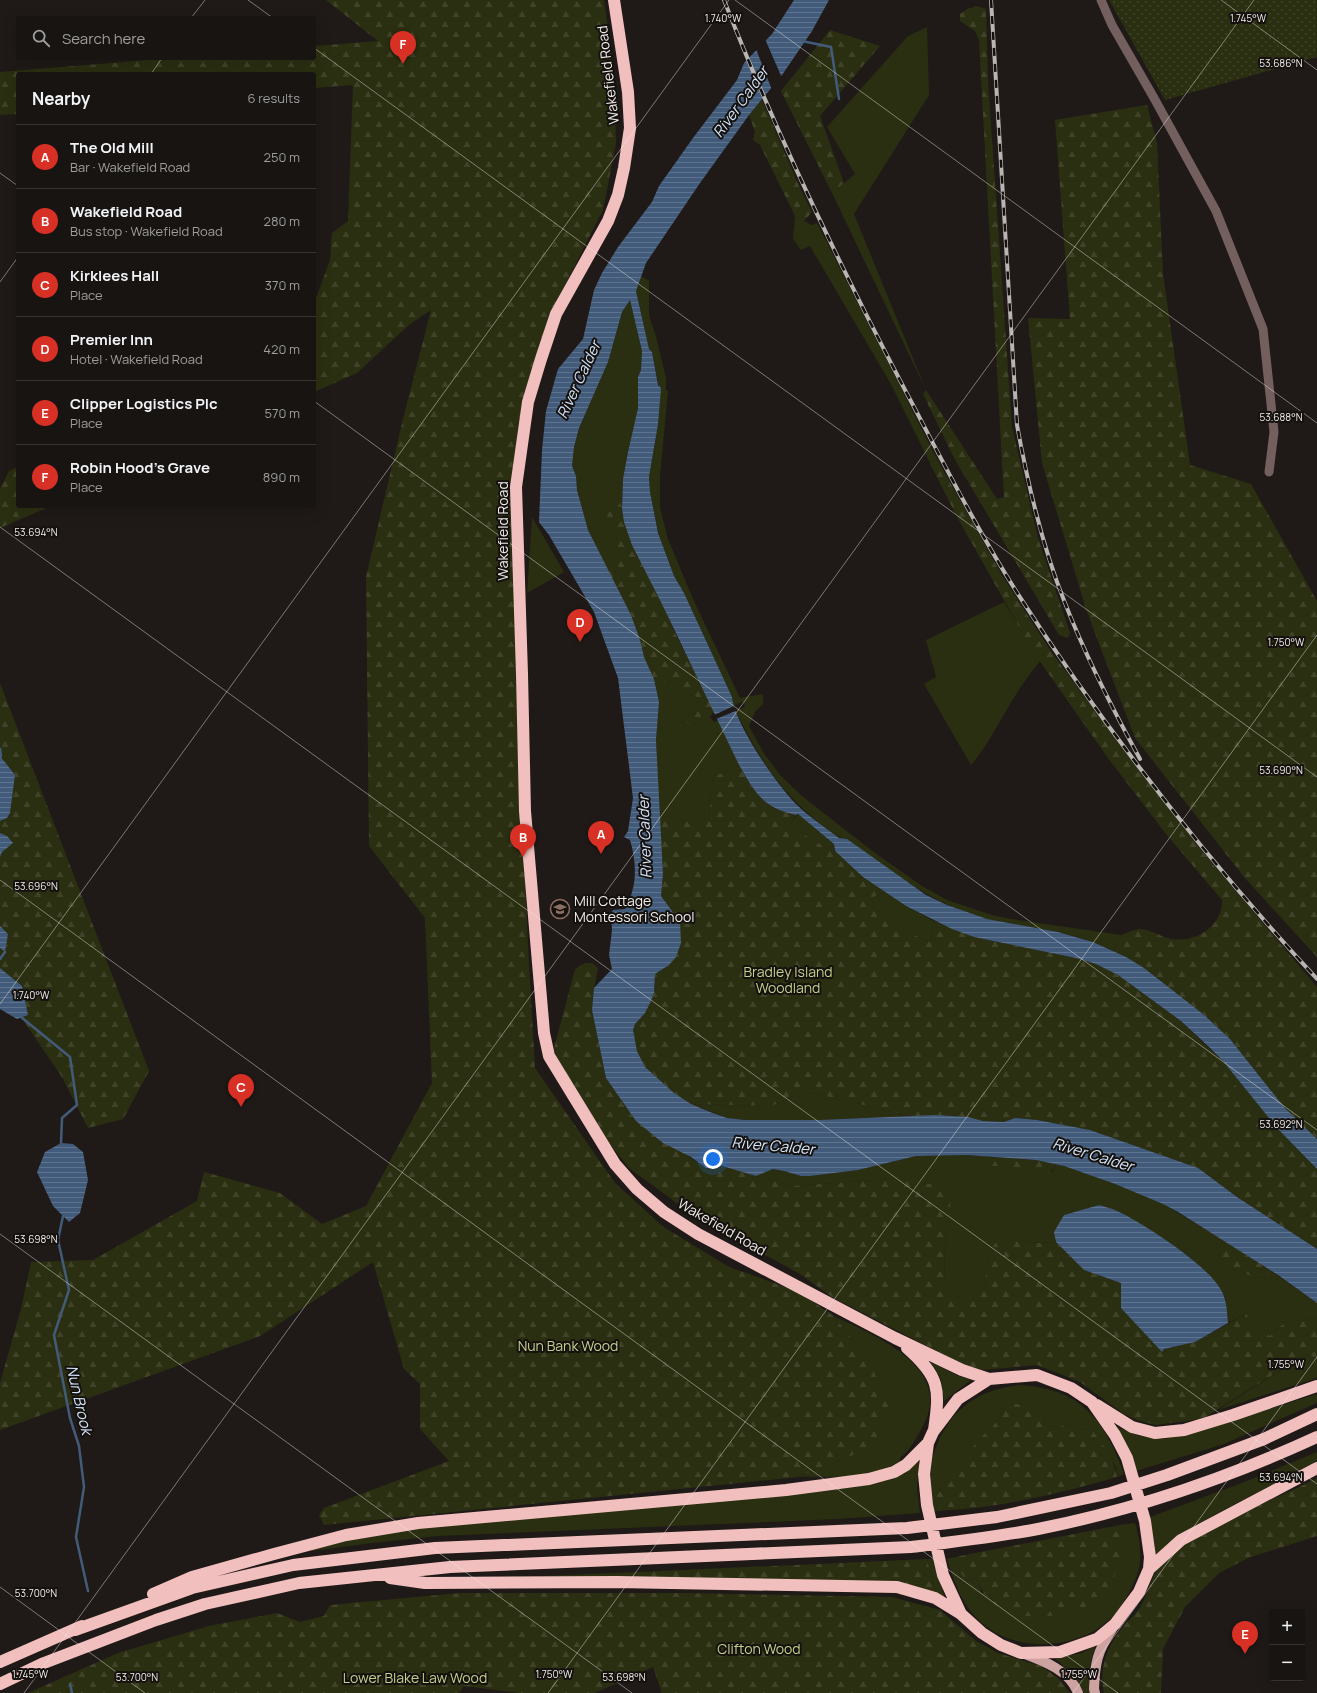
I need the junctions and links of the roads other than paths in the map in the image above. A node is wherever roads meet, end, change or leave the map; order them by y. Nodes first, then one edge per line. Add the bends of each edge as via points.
1 (614, 0) edge
2 (1101, 0) edge
3 (1269, 472) dead end
4 (895, 1338) junction
5 (989, 1379) junction
6 (1317, 1386) edge
7 (1092, 1402) junction
8 (1317, 1414) edge
9 (933, 1432) junction
10 (1317, 1437) edge
11 (928, 1443) junction
12 (1317, 1468) edge
13 (1148, 1569) junction
14 (373, 1575) junction
15 (961, 1614) junction
16 (1115, 1624) junction
17 (74, 1630) junction
18 (1022, 1653) junction
19 (0, 1662) edge
20 (0, 1684) edge
21 (1078, 1693) edge
22 (1095, 1693) edge

1 - 4 highway, Wakefield Road via 628,92 630,128 624,168 618,196 608,221 556,314 540,359 528,402 516,487 525,811 547,1048 549,1056 615,1164 651,1201 698,1234
2 - 3 street via 1112,25 1216,211 1263,329 1274,432
4 - 5 highway, Wakefield Road via 962,1370
4 - 9 highway, Wakefield Road via 926,1367 935,1382 938,1401
5 - 7 highway via 1037,1376 1071,1388
5 - 9 highway via 958,1399
6 - 7 highway via 1184,1430 1155,1432 1132,1427
7 - 13 highway via 1115,1435 1127,1458 1145,1521 1150,1557
8 - 17 highway via 1264,1439 1167,1475 1111,1493 997,1517 907,1528 435,1548 293,1565 192,1588
9 - 11 highway
10 - 14 highway via 1275,1456 1171,1495 1037,1529 958,1541 911,1547 450,1567
11 - 15 highway via 924,1474 927,1505 943,1575
11 - 17 highway via 906,1465 894,1472 869,1479 786,1490 418,1523 346,1535 192,1577
12 - 13 highway via 1181,1540
13 - 16 highway via 1138,1592
14 - 15 highway via 425,1583 617,1582 897,1587 935,1598
14 - 20 highway via 299,1584 205,1604 44,1663
15 - 18 highway via 982,1633 1001,1645
16 - 18 highway via 1097,1639 1060,1652
16 - 22 main road via 1102,1644 1095,1665
17 - 19 highway
18 - 21 main road via 1050,1663

